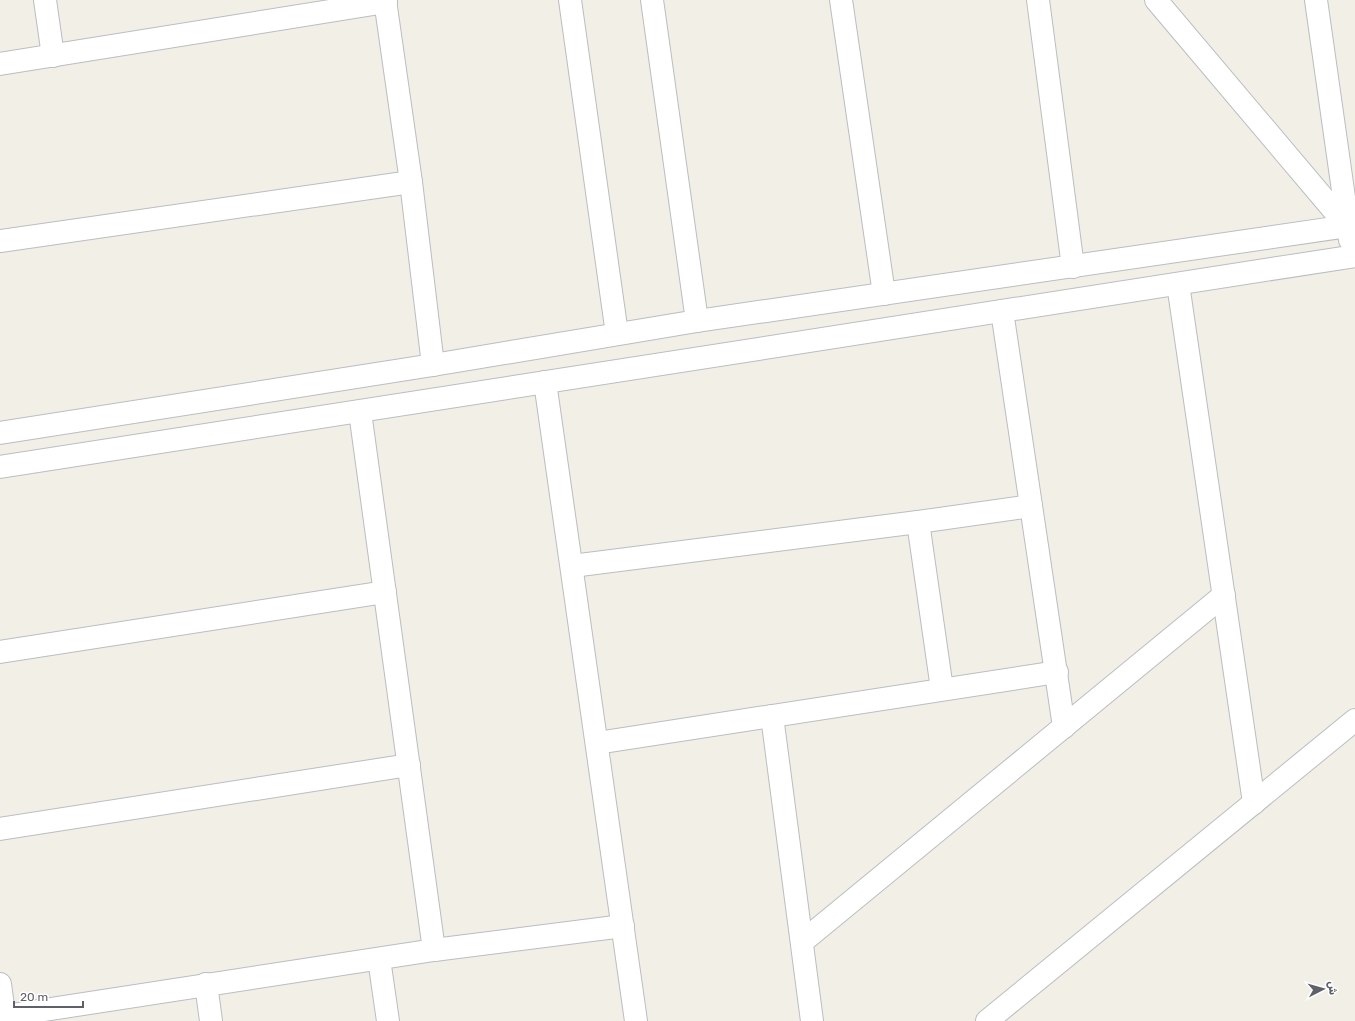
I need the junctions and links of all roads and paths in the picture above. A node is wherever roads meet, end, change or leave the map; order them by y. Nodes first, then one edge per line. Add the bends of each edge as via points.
1 (45, 0) edge
2 (570, 0) edge
3 (652, 0) edge
4 (841, 0) edge
5 (1038, 0) edge
6 (1156, 0) edge
7 (1316, 0) edge
8 (386, 1) edge
9 (53, 56) junction
10 (0, 64) edge
11 (411, 182) junction
12 (1351, 226) edge
13 (0, 241) edge
14 (1354, 256) edge
15 (1072, 267) junction
16 (1178, 284) junction
17 (884, 294) junction
18 (1002, 311) junction
19 (697, 321) junction
20 (617, 334) junction
21 (433, 365) junction
22 (545, 382) junction
23 (360, 412) junction
24 (0, 433) edge
25 (0, 468) edge
26 (1031, 506) junction
27 (918, 522) junction
28 (572, 566) junction
29 (385, 592) junction
30 (1224, 595) junction
31 (0, 652) edge
32 (1057, 672) junction
33 (942, 690) junction
34 (772, 716) junction
35 (1355, 720) edge
36 (1064, 727) junction
37 (597, 743) junction
38 (409, 765) junction
39 (1254, 803) junction
40 (0, 829) edge
41 (623, 926) junction
42 (802, 942) junction
43 (434, 950) junction
44 (379, 959) junction
45 (0, 984) edge
46 (206, 984) junction
47 (5, 1018) edge
48 (211, 1021) edge
49 (388, 1021) edge
50 (636, 1021) edge
51 (812, 1021) edge
52 (987, 1021) edge

1 - 9 street
2 - 20 street
3 - 19 street
4 - 17 street
5 - 15 street
6 - 12 street
7 - 12 street
8 - 9 street
8 - 11 street
9 - 10 street
11 - 13 street
11 - 21 street
12 - 14 street
12 - 15 street
14 - 16 street
15 - 17 street
16 - 18 street
16 - 30 street
17 - 19 street
18 - 22 street
18 - 26 street
19 - 20 street
20 - 21 street
21 - 24 street
22 - 23 street
22 - 28 street
23 - 25 street
23 - 29 street
26 - 27 street
26 - 32 street
27 - 28 street
27 - 33 street
28 - 37 street
29 - 31 street
29 - 38 street
30 - 36 street
30 - 39 street
32 - 33 street
32 - 36 street
33 - 34 street
34 - 37 street
34 - 42 street
35 - 39 street
36 - 42 street
37 - 41 street
38 - 40 street
38 - 43 street
39 - 52 street
41 - 43 street
41 - 50 street
42 - 51 street
43 - 44 street
44 - 46 street
44 - 49 street
45 - 47 street
46 - 47 street
46 - 48 street

